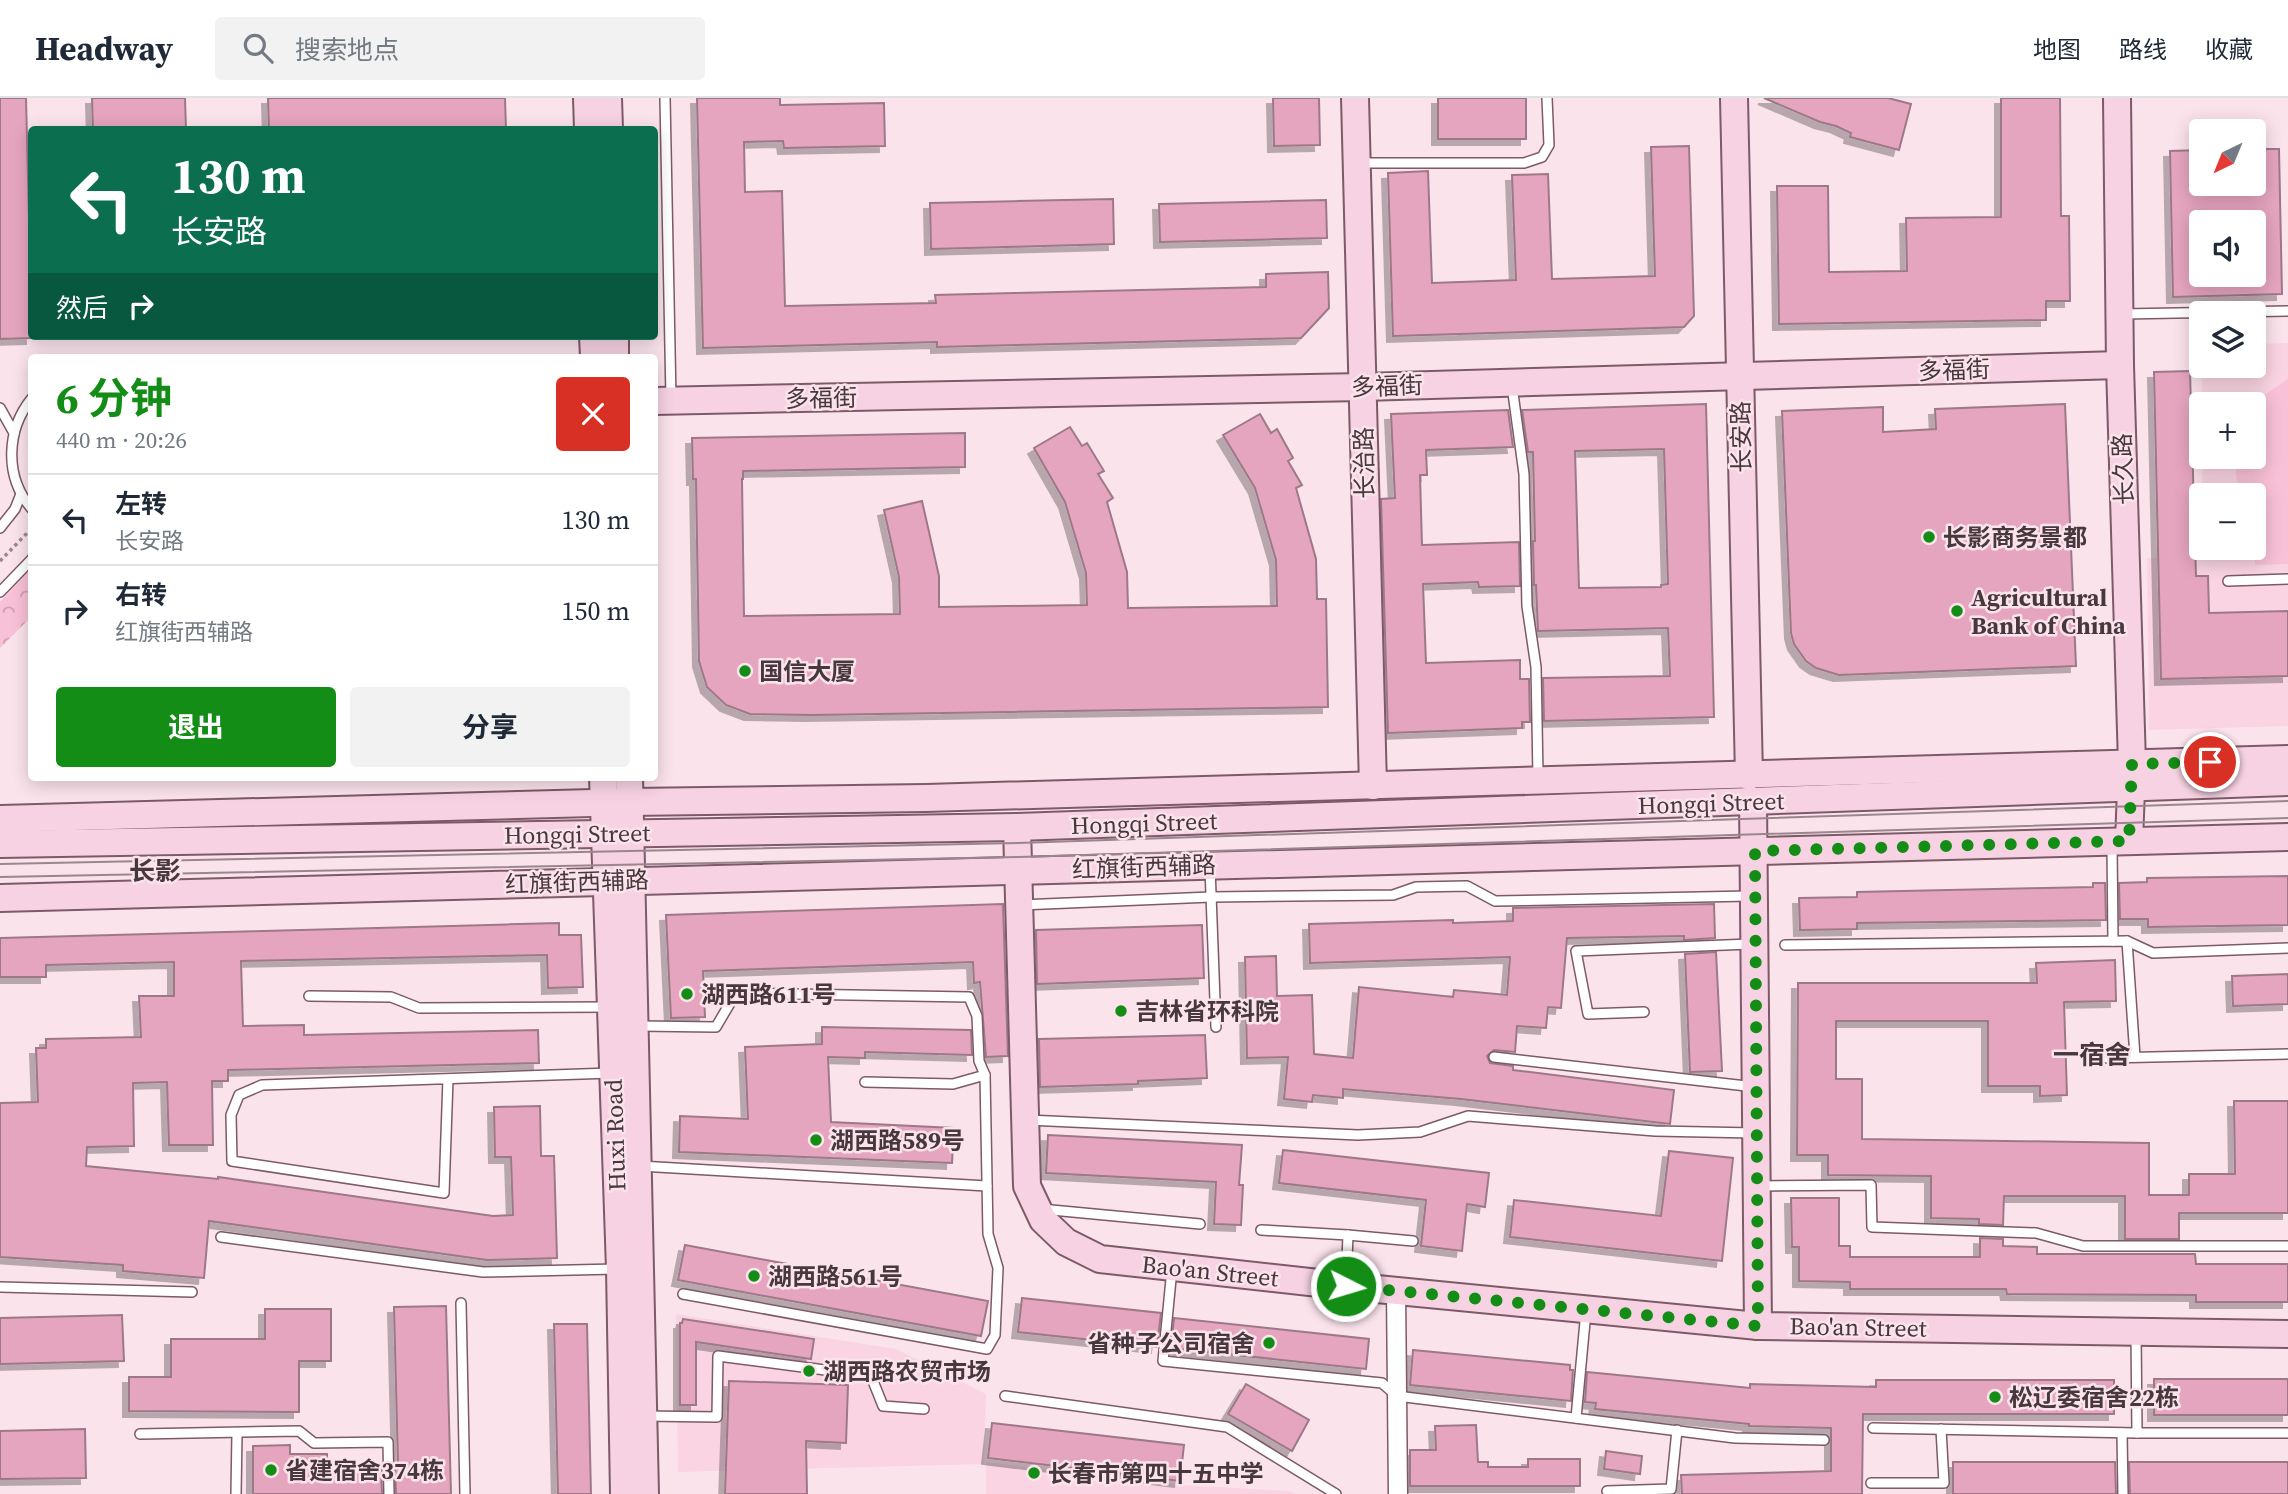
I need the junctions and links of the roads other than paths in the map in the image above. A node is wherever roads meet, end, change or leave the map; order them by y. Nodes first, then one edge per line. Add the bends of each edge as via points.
1 (587, 98) edge
2 (608, 98) edge
3 (665, 98) edge
4 (1355, 98) edge
5 (1547, 98) edge
6 (1734, 98) edge
7 (2117, 98) edge
8 (587, 126) edge
9 (609, 126) edge
10 (1357, 163) junction
11 (2288, 312) edge
12 (2120, 314) junction
13 (2120, 365) junction
14 (1739, 376) junction
15 (1511, 382) junction
16 (1363, 387) junction
17 (663, 401) edge
18 (28, 404) edge
19 (0, 408) edge
20 (14, 433) junction
21 (21, 494) junction
22 (28, 504) edge
23 (0, 528) edge
24 (28, 563) edge
25 (2288, 579) edge
26 (2228, 581) dead end
27 (0, 592) edge
28 (2288, 759) edge
29 (2132, 776) junction
30 (1538, 782) junction
31 (2288, 782) edge
32 (1373, 786) junction
33 (1751, 789) junction
34 (603, 790) edge
35 (630, 790) edge
36 (0, 819) edge
37 (1017, 827) junction
38 (605, 833) junction
39 (631, 834) junction
40 (2288, 837) edge
41 (2120, 841) junction
42 (0, 844) edge
43 (1755, 851) junction
44 (1210, 866) junction
45 (1018, 871) junction
46 (633, 880) junction
47 (606, 881) junction
48 (1755, 896) junction
49 (1211, 897) junction
50 (0, 898) edge
51 (1019, 905) junction
52 (2113, 941) junction
53 (2127, 941) junction
54 (1755, 944) junction
55 (1785, 945) dead end
56 (2288, 948) edge
57 (309, 996) dead end
58 (610, 1007) junction
59 (1644, 1013) dead end
60 (635, 1026) junction
61 (1216, 1027) dead end
62 (2288, 1054) edge
63 (1494, 1057) dead end
64 (2135, 1057) junction
65 (2108, 1058) dead end
66 (613, 1073) junction
67 (985, 1075) junction
68 (447, 1079) junction
69 (865, 1082) dead end
70 (1756, 1087) junction
71 (1025, 1119) junction
72 (1756, 1133) junction
73 (638, 1166) junction
74 (987, 1186) junction
75 (1757, 1186) junction
76 (1038, 1209) junction
77 (1199, 1224) dead end
78 (1261, 1230) dead end
79 (1348, 1235) junction
80 (221, 1237) dead end
81 (1413, 1241) dead end
82 (2288, 1246) edge
83 (1172, 1267) junction
84 (620, 1269) junction
85 (1346, 1286) junction
86 (0, 1287) edge
87 (1396, 1291) junction
88 (192, 1292) dead end
89 (683, 1294) dead end
90 (461, 1303) dead end
91 (1586, 1309) junction
92 (1758, 1326) junction
93 (2136, 1332) junction
94 (2288, 1334) edge
95 (1005, 1396) dead end
96 (1397, 1396) junction
97 (924, 1409) dead end
98 (643, 1416) junction
99 (1576, 1418) junction
100 (1873, 1428) dead end
101 (1941, 1429) junction
102 (1677, 1430) junction
103 (237, 1433) junction
104 (2122, 1433) junction
105 (2137, 1433) junction
106 (2288, 1433) edge
107 (140, 1434) dead end
108 (1824, 1440) dead end
109 (1871, 1483) dead end
110 (1607, 1492) dead end
111 (236, 1494) edge
112 (389, 1494) edge
113 (464, 1494) edge
114 (624, 1494) edge
115 (645, 1494) edge
116 (1336, 1494) edge
117 (1398, 1494) edge
118 (2123, 1494) edge

1 - 8 street
2 - 9 street
3 - 17 lane
4 - 10 street, 长治路
5 - 10 lane via 1549,145 1542,158 1524,163
6 - 14 street, 长安路
7 - 12 street, 长久路
10 - 16 street, 长治路
11 - 12 lane
12 - 13 street, 长久路
13 - 14 street, 多福街
13 - 29 street, 长久路
14 - 15 street, 多福街
14 - 33 street, 长安路
15 - 16 street, 多福街
15 - 30 lane via 1524,474
16 - 17 street, 多福街
16 - 32 street, 长治路
18 - 20 lane
19 - 20 lane
20 - 21 lane via 13,470
21 - 22 lane
21 - 23 lane
24 - 27 lane
25 - 26 lane
28 - 29 street, Hongqi Street
29 - 31 street, Hongqi Street
29 - 33 street, Hongqi Street
29 - 41 street, 长久路
30 - 32 street, Hongqi Street
30 - 33 street, Hongqi Street
32 - 35 street, Hongqi Street via 926,798
33 - 37 street, Hongqi Street
33 - 43 street, 长安路
34 - 35 street, Hongqi Street
34 - 36 street, Hongqi Street
34 - 38 street, Huxi Road
35 - 39 street, Huxi Road
37 - 39 street, Hongqi Street
37 - 45 street, Bao'an Street
38 - 39 street, Hongqi Street
38 - 42 street, Hongqi Street
38 - 47 street, Huxi Road
39 - 46 street, Huxi Road
40 - 41 street, 红旗街西辅路
41 - 43 street, 红旗街西辅路
41 - 52 lane
43 - 44 street, 红旗街西辅路
43 - 48 street, 长安路
44 - 45 street, 红旗街西辅路
44 - 49 lane
45 - 46 street, 红旗街西辅路
45 - 51 street, Bao'an Street
46 - 47 street, 红旗街西辅路
46 - 60 street, Huxi Road
47 - 50 street, 红旗街西辅路
47 - 58 street, Huxi Road
48 - 49 lane via 1495,901 1467,886 1416,887 1393,895
48 - 54 street, 长安路
49 - 51 lane
49 - 61 lane
51 - 71 street, Bao'an Street
52 - 53 lane
52 - 55 lane
53 - 56 lane via 2153,953
53 - 64 lane
54 - 59 lane via 1576,951 1588,1014
54 - 70 street, 长安路
57 - 58 lane via 391,997 419,1008
58 - 66 street, Huxi Road
60 - 67 lane via 716,1027 736,993 969,997 977,1016 979,1061
60 - 73 street, Huxi Road
62 - 64 lane
63 - 70 lane
64 - 65 lane
66 - 68 lane
66 - 84 street, Huxi Road
67 - 69 lane via 953,1084
67 - 74 lane
68 - 68 lane via 262,1085 239,1095 231,1115 232,1161 444,1193
70 - 72 street, 长安路
71 - 72 lane via 1358,1135 1420,1132 1468,1116 1655,1131
71 - 76 street, Bao'an Street via 1027,1185
72 - 75 street, 长安路
73 - 74 lane
73 - 98 street, Huxi Road
74 - 89 lane via 988,1234 998,1268 995,1335 987,1349
75 - 82 lane via 1871,1185 1872,1227 2036,1233 2083,1246
75 - 92 street, 长安路
76 - 77 lane
76 - 83 street, Bao'an Street via 1066,1242 1100,1259
78 - 79 lane
79 - 81 lane
79 - 85 lane
80 - 84 lane via 483,1272
83 - 85 street, Bao'an Street
83 - 96 lane via 1163,1361 1382,1383
84 - 114 street, Huxi Road
85 - 87 street, Bao'an Street
86 - 88 lane
87 - 91 street, Bao'an Street
87 - 96 street
90 - 113 lane
91 - 92 street, Bao'an Street
91 - 99 lane
92 - 93 street, Bao'an Street
93 - 94 street, Bao'an Street
93 - 105 lane
95 - 116 lane via 1227,1427
96 - 99 lane
96 - 117 street
97 - 98 lane via 883,1406 871,1376 718,1356 717,1417
98 - 115 street, Huxi Road
99 - 102 lane
100 - 101 lane
101 - 104 lane
101 - 109 lane via 1944,1483
102 - 108 lane via 1735,1438
102 - 110 lane via 1671,1489
103 - 107 lane
103 - 111 lane
103 - 112 lane via 299,1431 314,1443 388,1442
104 - 105 lane
104 - 118 lane
105 - 106 lane

